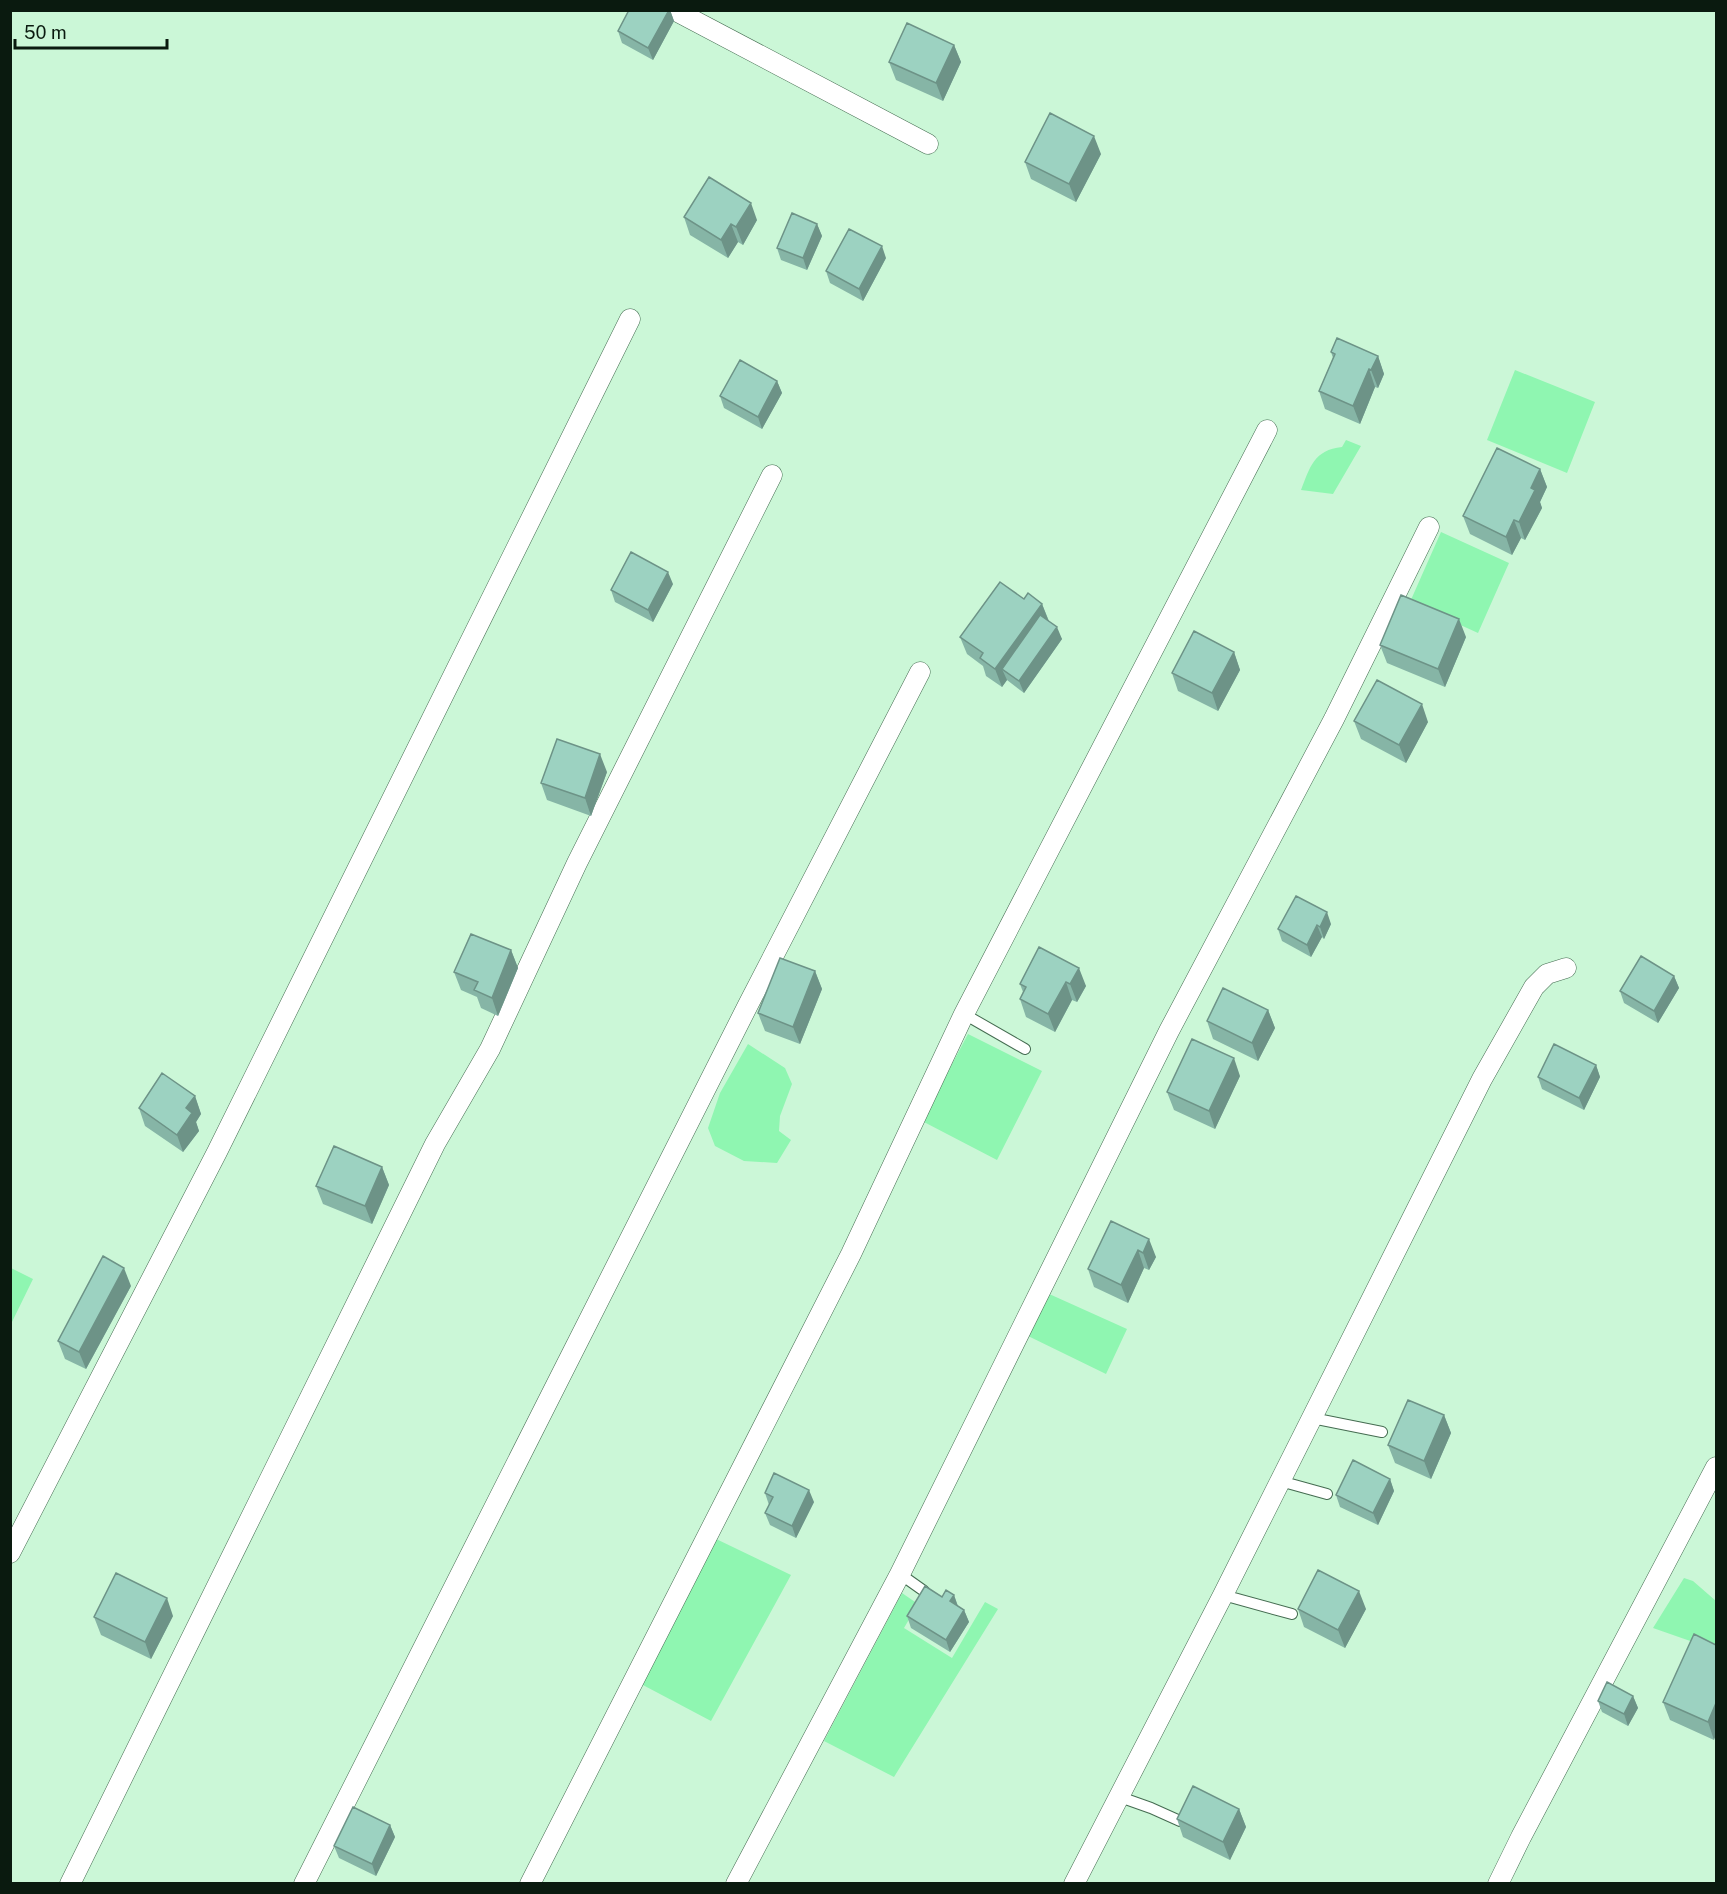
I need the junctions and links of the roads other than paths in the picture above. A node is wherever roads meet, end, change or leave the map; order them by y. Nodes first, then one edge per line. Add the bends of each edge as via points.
1 (674, 10) edge
2 (928, 144) dead end
3 (630, 319) dead end
4 (1268, 430) dead end
5 (772, 475) dead end
6 (1429, 527) dead end
7 (920, 672) dead end
8 (1566, 968) dead end
9 (964, 1014) junction
10 (1025, 1049) dead end
11 (1312, 1418) junction
12 (1382, 1432) dead end
13 (1716, 1467) edge
14 (1280, 1481) junction
15 (1327, 1494) dead end
16 (10, 1553) edge
17 (900, 1574) junction
18 (924, 1591) edge
19 (1223, 1595) junction
20 (1292, 1614) dead end
21 (1119, 1797) junction
22 (1180, 1821) edge
23 (70, 1884) edge
24 (304, 1884) edge
25 (530, 1884) edge
26 (736, 1884) edge
27 (1074, 1884) edge
28 (1498, 1884) edge

1 - 2 street
3 - 16 street via 222,1142
4 - 9 street
5 - 23 street via 577,863 490,1049 435,1144
6 - 17 street via 1334,719 1169,1031
7 - 24 street
8 - 11 street via 1547,974 1534,987 1513,1021
9 - 10 lane
9 - 25 street via 851,1254
11 - 12 lane
11 - 14 street
13 - 28 street
14 - 15 lane
14 - 19 street
17 - 18 lane
17 - 26 street
19 - 20 lane
19 - 21 street
21 - 22 lane
21 - 27 street

